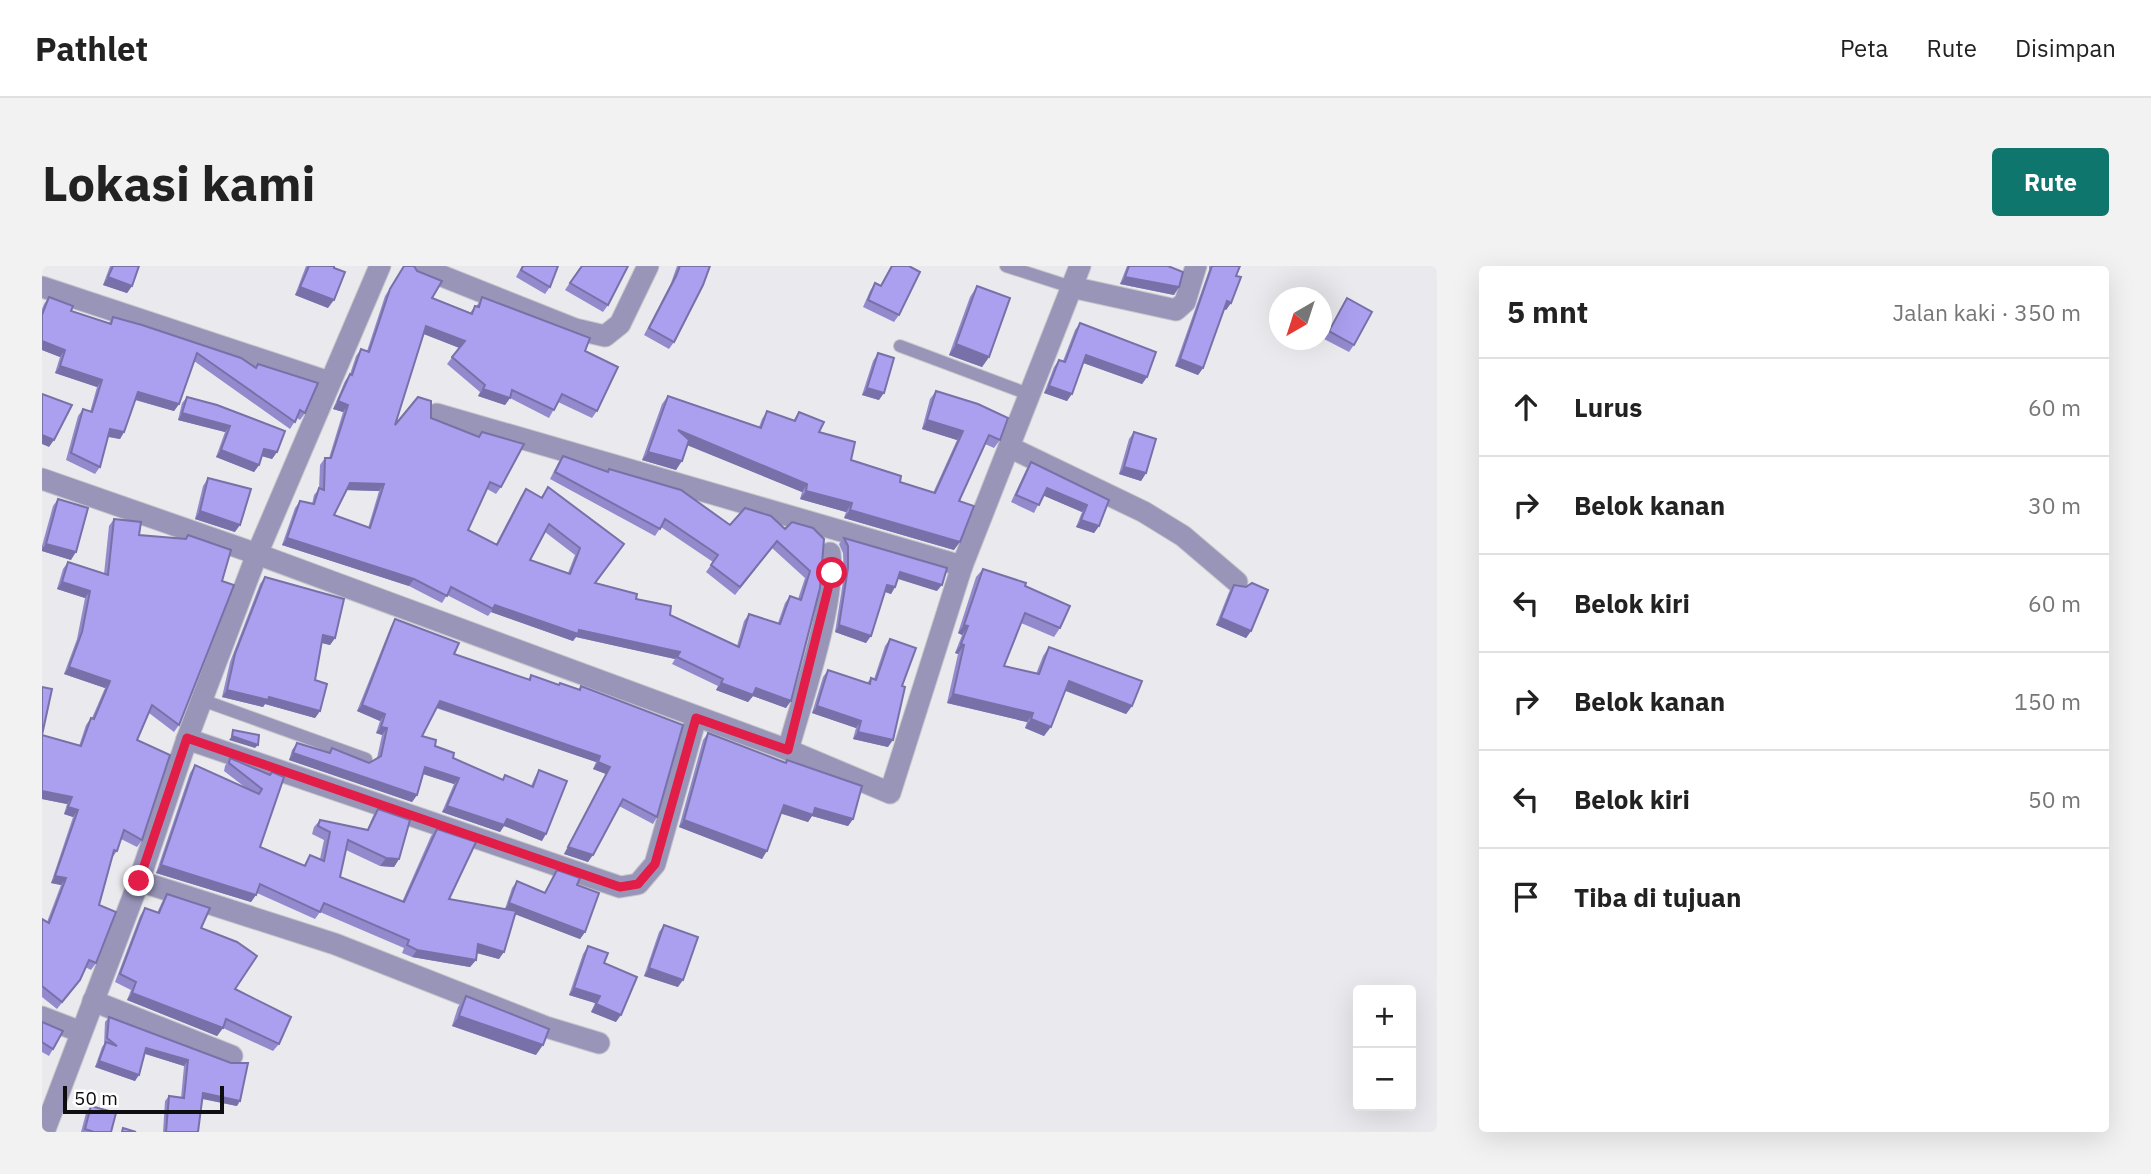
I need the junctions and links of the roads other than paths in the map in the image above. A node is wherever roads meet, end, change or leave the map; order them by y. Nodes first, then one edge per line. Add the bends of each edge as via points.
1 (380, 266) edge
2 (417, 266) edge
3 (648, 266) edge
4 (1006, 266) edge
5 (1080, 266) edge
6 (1196, 266) edge
7 (42, 287) edge
8 (1071, 287) junction
9 (900, 346) dead end
10 (329, 382) junction
11 (1031, 396) junction
12 (438, 414) dead end
13 (1009, 447) junction
14 (42, 479) edge
15 (830, 553) dead end
16 (257, 554) junction
17 (962, 566) junction
18 (1237, 582) edge
19 (202, 700) junction
20 (696, 718) junction
21 (187, 738) junction
22 (788, 750) junction
23 (366, 759) edge
24 (139, 881) junction
25 (93, 1001) junction
26 (42, 1017) edge
27 (81, 1032) junction
28 (599, 1043) dead end
29 (232, 1056) dead end
30 (44, 1132) edge

1 - 10 street
2 - 3 street via 575,329 606,336 620,324
4 - 8 lane
5 - 8 street
6 - 8 street via 1185,302 1176,310
7 - 10 street
8 - 11 street
9 - 11 lane
10 - 16 street
11 - 13 street
12 - 17 street
13 - 17 street
13 - 18 street via 1144,512 1183,536
14 - 16 street
15 - 22 street via 832,573 826,604
16 - 19 street
16 - 20 street
17 - 22 street via 890,793
19 - 21 street
19 - 23 lane
20 - 21 street via 655,864 638,884 620,887
20 - 22 street
21 - 24 street
24 - 25 street
24 - 28 street via 335,944 546,1027
25 - 27 street
25 - 29 street
26 - 27 street
27 - 30 street

